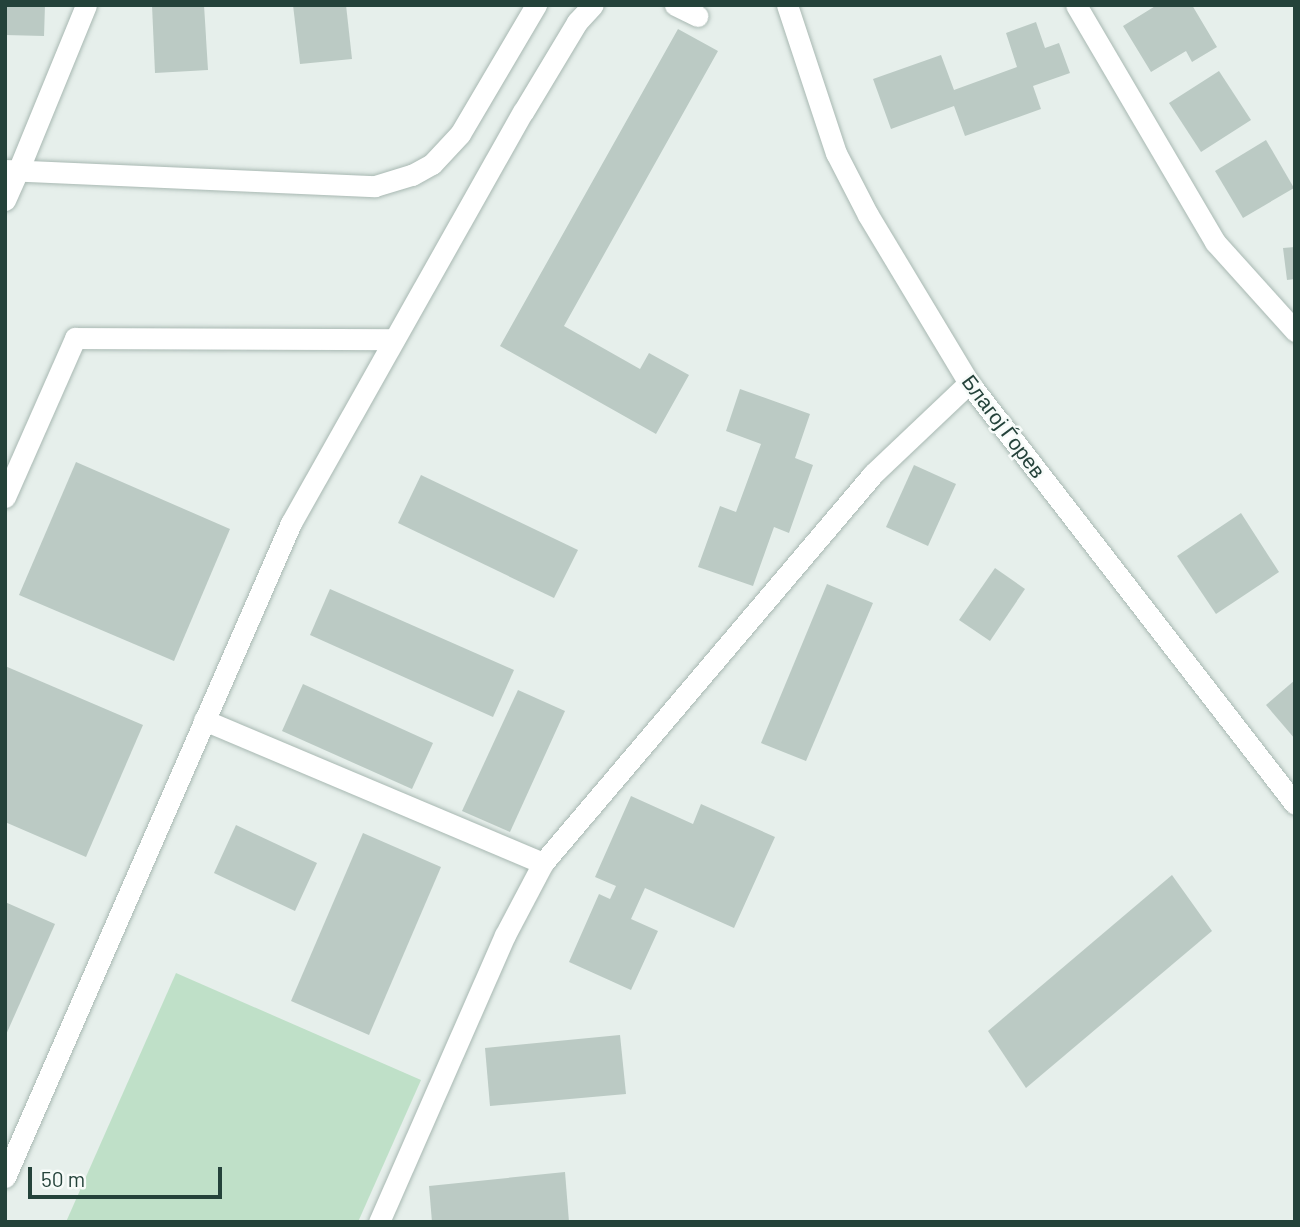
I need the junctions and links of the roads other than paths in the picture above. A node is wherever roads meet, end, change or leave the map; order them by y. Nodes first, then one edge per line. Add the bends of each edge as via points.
1 (86, 5) edge
2 (536, 5) edge
3 (593, 5) edge
4 (675, 5) edge
5 (788, 5) edge
6 (1076, 5) edge
7 (698, 16) dead end
8 (11, 170) edge
9 (5, 200) edge
10 (1295, 331) edge
11 (393, 339) junction
12 (969, 383) junction
13 (5, 497) edge
14 (204, 720) junction
15 (1295, 804) edge
16 (544, 863) junction
17 (5, 1177) edge
18 (379, 1222) edge

1 - 8 street
2 - 8 street via 460,134 432,164 412,175 375,186
3 - 11 street via 557,56
4 - 7 street
5 - 12 street, Благој Ѓорев via 836,153
6 - 10 street via 1215,242
8 - 9 street
11 - 13 street via 75,338
11 - 14 street via 291,523
12 - 15 street, Благој Ѓорев
12 - 16 street via 873,474
14 - 16 street
14 - 17 street
16 - 18 street via 505,935

